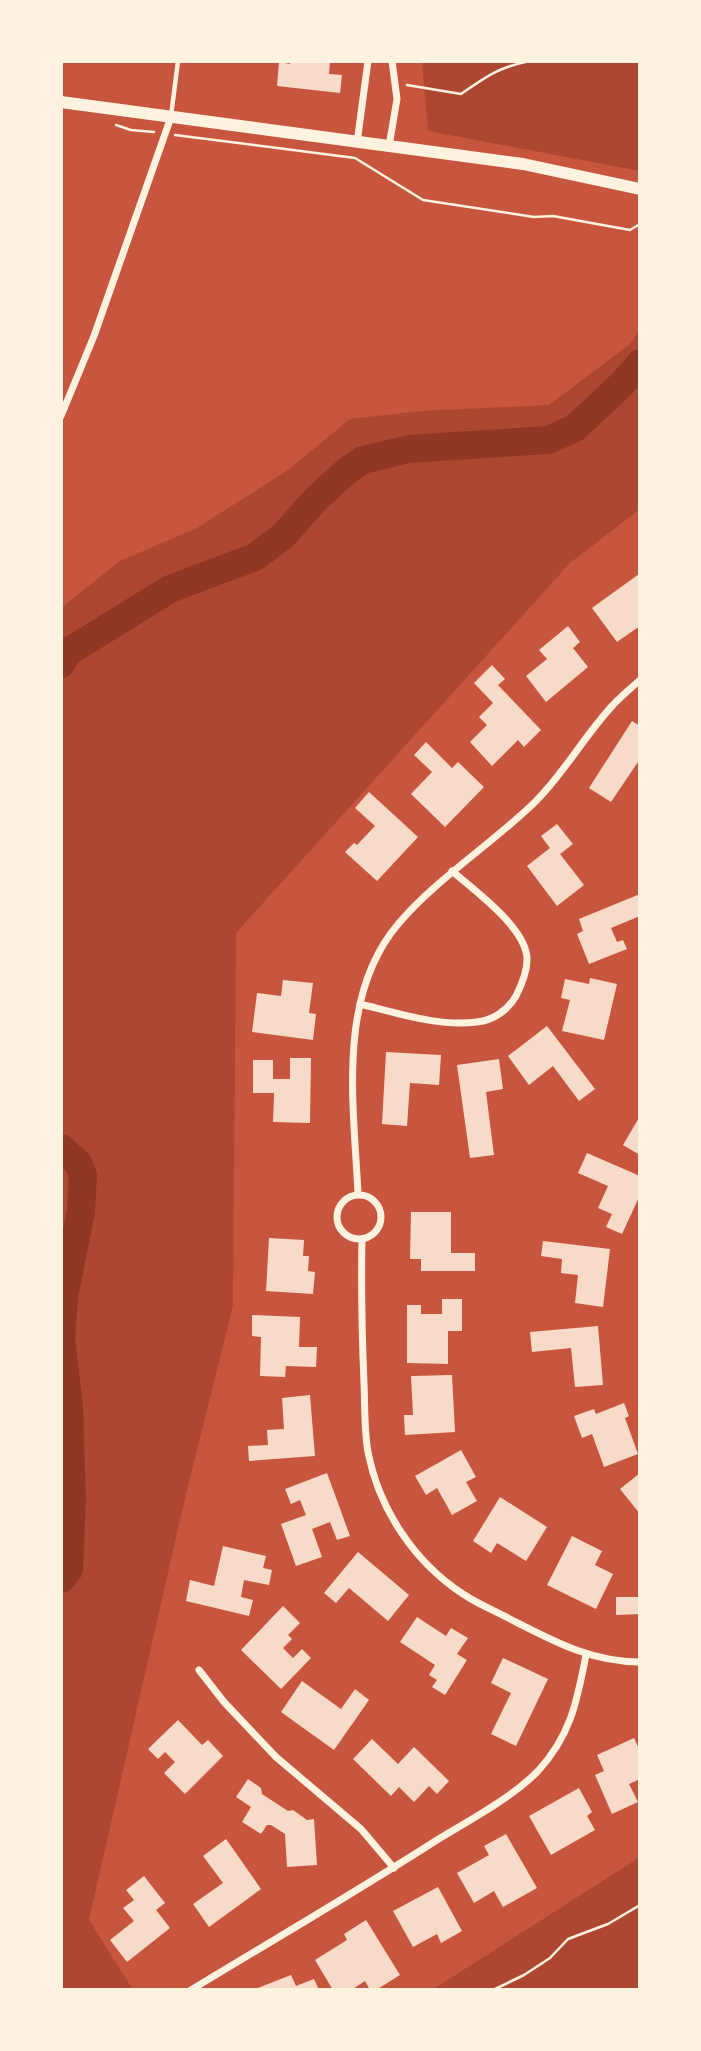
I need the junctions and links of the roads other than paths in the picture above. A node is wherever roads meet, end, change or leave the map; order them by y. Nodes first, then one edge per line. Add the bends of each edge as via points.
1 (178, 61) edge
2 (368, 61) edge
3 (391, 61) edge
4 (61, 102) edge
5 (171, 117) junction
6 (357, 143) junction
7 (389, 147) junction
8 (640, 189) edge
9 (61, 416) edge
10 (640, 680) edge
11 (452, 871) junction
12 (360, 1004) junction
13 (358, 1194) junction
14 (362, 1239) junction
15 (586, 1655) junction
16 (640, 1662) edge
17 (199, 1670) dead end
18 (394, 1868) junction
19 (191, 1990) edge

1 - 5 lane
2 - 6 street
3 - 7 street via 397,99
4 - 5 main road
5 - 6 main road
5 - 9 street
6 - 7 main road
7 - 8 main road via 523,164
10 - 11 street via 612,706 555,783 498,837
11 - 12 street via 383,944
11 - 12 street via 496,909 522,941 527,959 513,1001 491,1019 464,1023
12 - 13 street via 353,1065
13 - 14 street via 374,1200 381,1214 375,1232
13 - 14 street via 344,1200 336,1218 342,1232
14 - 15 street via 367,1448 386,1509 435,1571 463,1594
15 - 16 street
15 - 18 street via 576,1708 554,1750 536,1772 495,1804
17 - 18 street via 276,1758 361,1829
18 - 19 street

